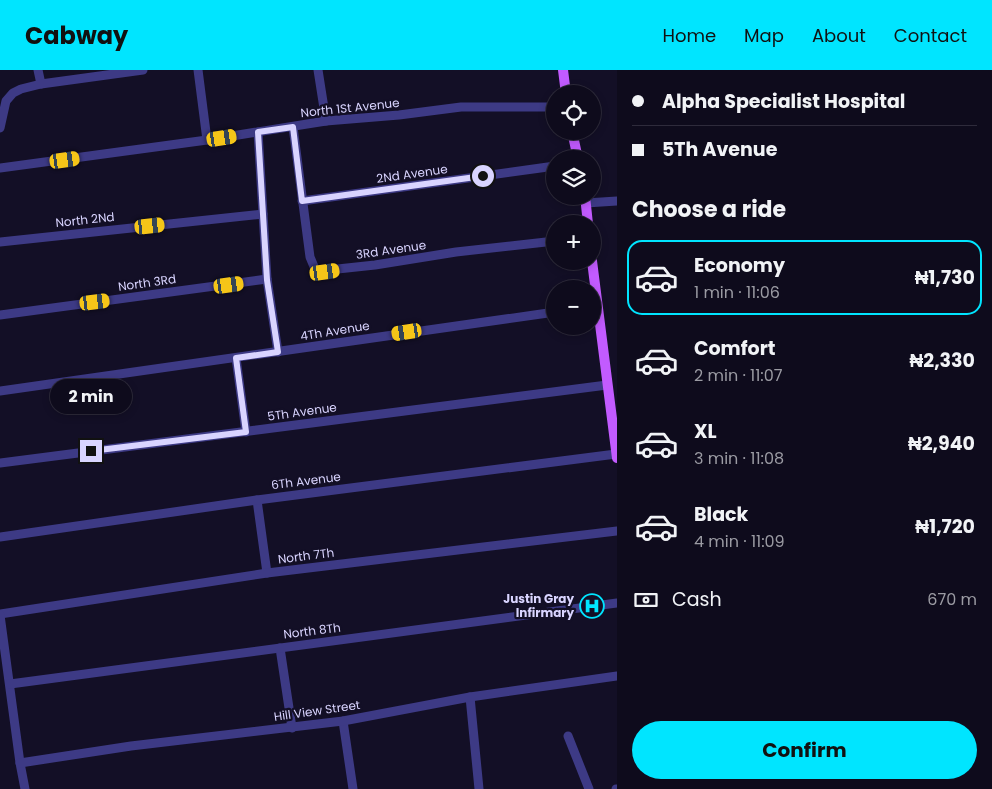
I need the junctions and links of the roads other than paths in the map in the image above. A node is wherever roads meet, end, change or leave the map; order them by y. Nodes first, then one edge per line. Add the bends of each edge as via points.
1 (38, 70) edge
2 (143, 70) edge
3 (198, 70) edge
4 (318, 70) edge
5 (563, 70) edge
6 (114, 71) edge
7 (41, 84) junction
8 (565, 85) edge
9 (546, 107) edge
10 (326, 121) junction
11 (293, 127) junction
12 (0, 128) edge
13 (258, 132) junction
14 (207, 140) junction
15 (546, 167) edge
16 (0, 168) edge
17 (601, 200) edge
18 (302, 201) junction
19 (617, 201) edge
20 (263, 214) junction
21 (0, 242) edge
22 (546, 242) edge
23 (267, 280) junction
24 (546, 313) edge
25 (0, 315) edge
26 (599, 335) edge
27 (278, 352) junction
28 (236, 358) junction
29 (607, 385) junction
30 (0, 391) edge
31 (246, 432) junction
32 (617, 454) edge
33 (617, 458) edge
34 (0, 463) edge
35 (257, 500) junction
36 (617, 531) edge
37 (0, 537) edge
38 (267, 573) junction
39 (617, 603) edge
40 (0, 615) edge
41 (280, 648) junction
42 (617, 676) edge
43 (10, 684) junction
44 (470, 697) junction
45 (343, 721) junction
46 (292, 728) junction
47 (568, 736) dead end
48 (20, 763) junction
49 (25, 789) edge
50 (353, 789) edge
51 (479, 789) edge
52 (589, 789) edge

1 - 7 street
2 - 6 street
3 - 14 street
4 - 10 street
5 - 8 main road
6 - 7 street
7 - 12 street via 13,93 6,101
9 - 10 street, North 1St Avenue via 461,107
10 - 11 street, North 1St Avenue
11 - 13 street, North 1St Avenue
11 - 18 street, 3Rd Avenue
13 - 14 street, North 1St Avenue
13 - 20 street
14 - 16 street, North 1St Avenue
15 - 18 street, 2Nd Avenue
17 - 19 street
18 - 22 street, 3Rd Avenue via 310,258 319,271
20 - 21 street, North 2Nd
20 - 23 street
23 - 25 street, North 3Rd
23 - 27 street
24 - 27 street, 4Th Avenue
26 - 29 main road
27 - 28 street, 4Th Avenue
28 - 30 street, 4Th Avenue
28 - 31 street
29 - 31 street, 5Th Avenue
29 - 32 main road
31 - 34 street, 5Th Avenue
32 - 33 main road
32 - 35 street, 6Th Avenue
35 - 37 street, 6Th Avenue
35 - 38 street
36 - 38 street, North 7Th
38 - 40 street, North 7Th
39 - 41 street, North 8Th
40 - 43 street
41 - 43 street, North 8Th
41 - 46 street
42 - 44 street, Hill View Street
43 - 48 street
44 - 45 street, Hill View Street
44 - 51 street
45 - 46 street, Hill View Street
45 - 50 street
46 - 48 street, Hill View Street via 131,746
47 - 52 street
48 - 49 street

